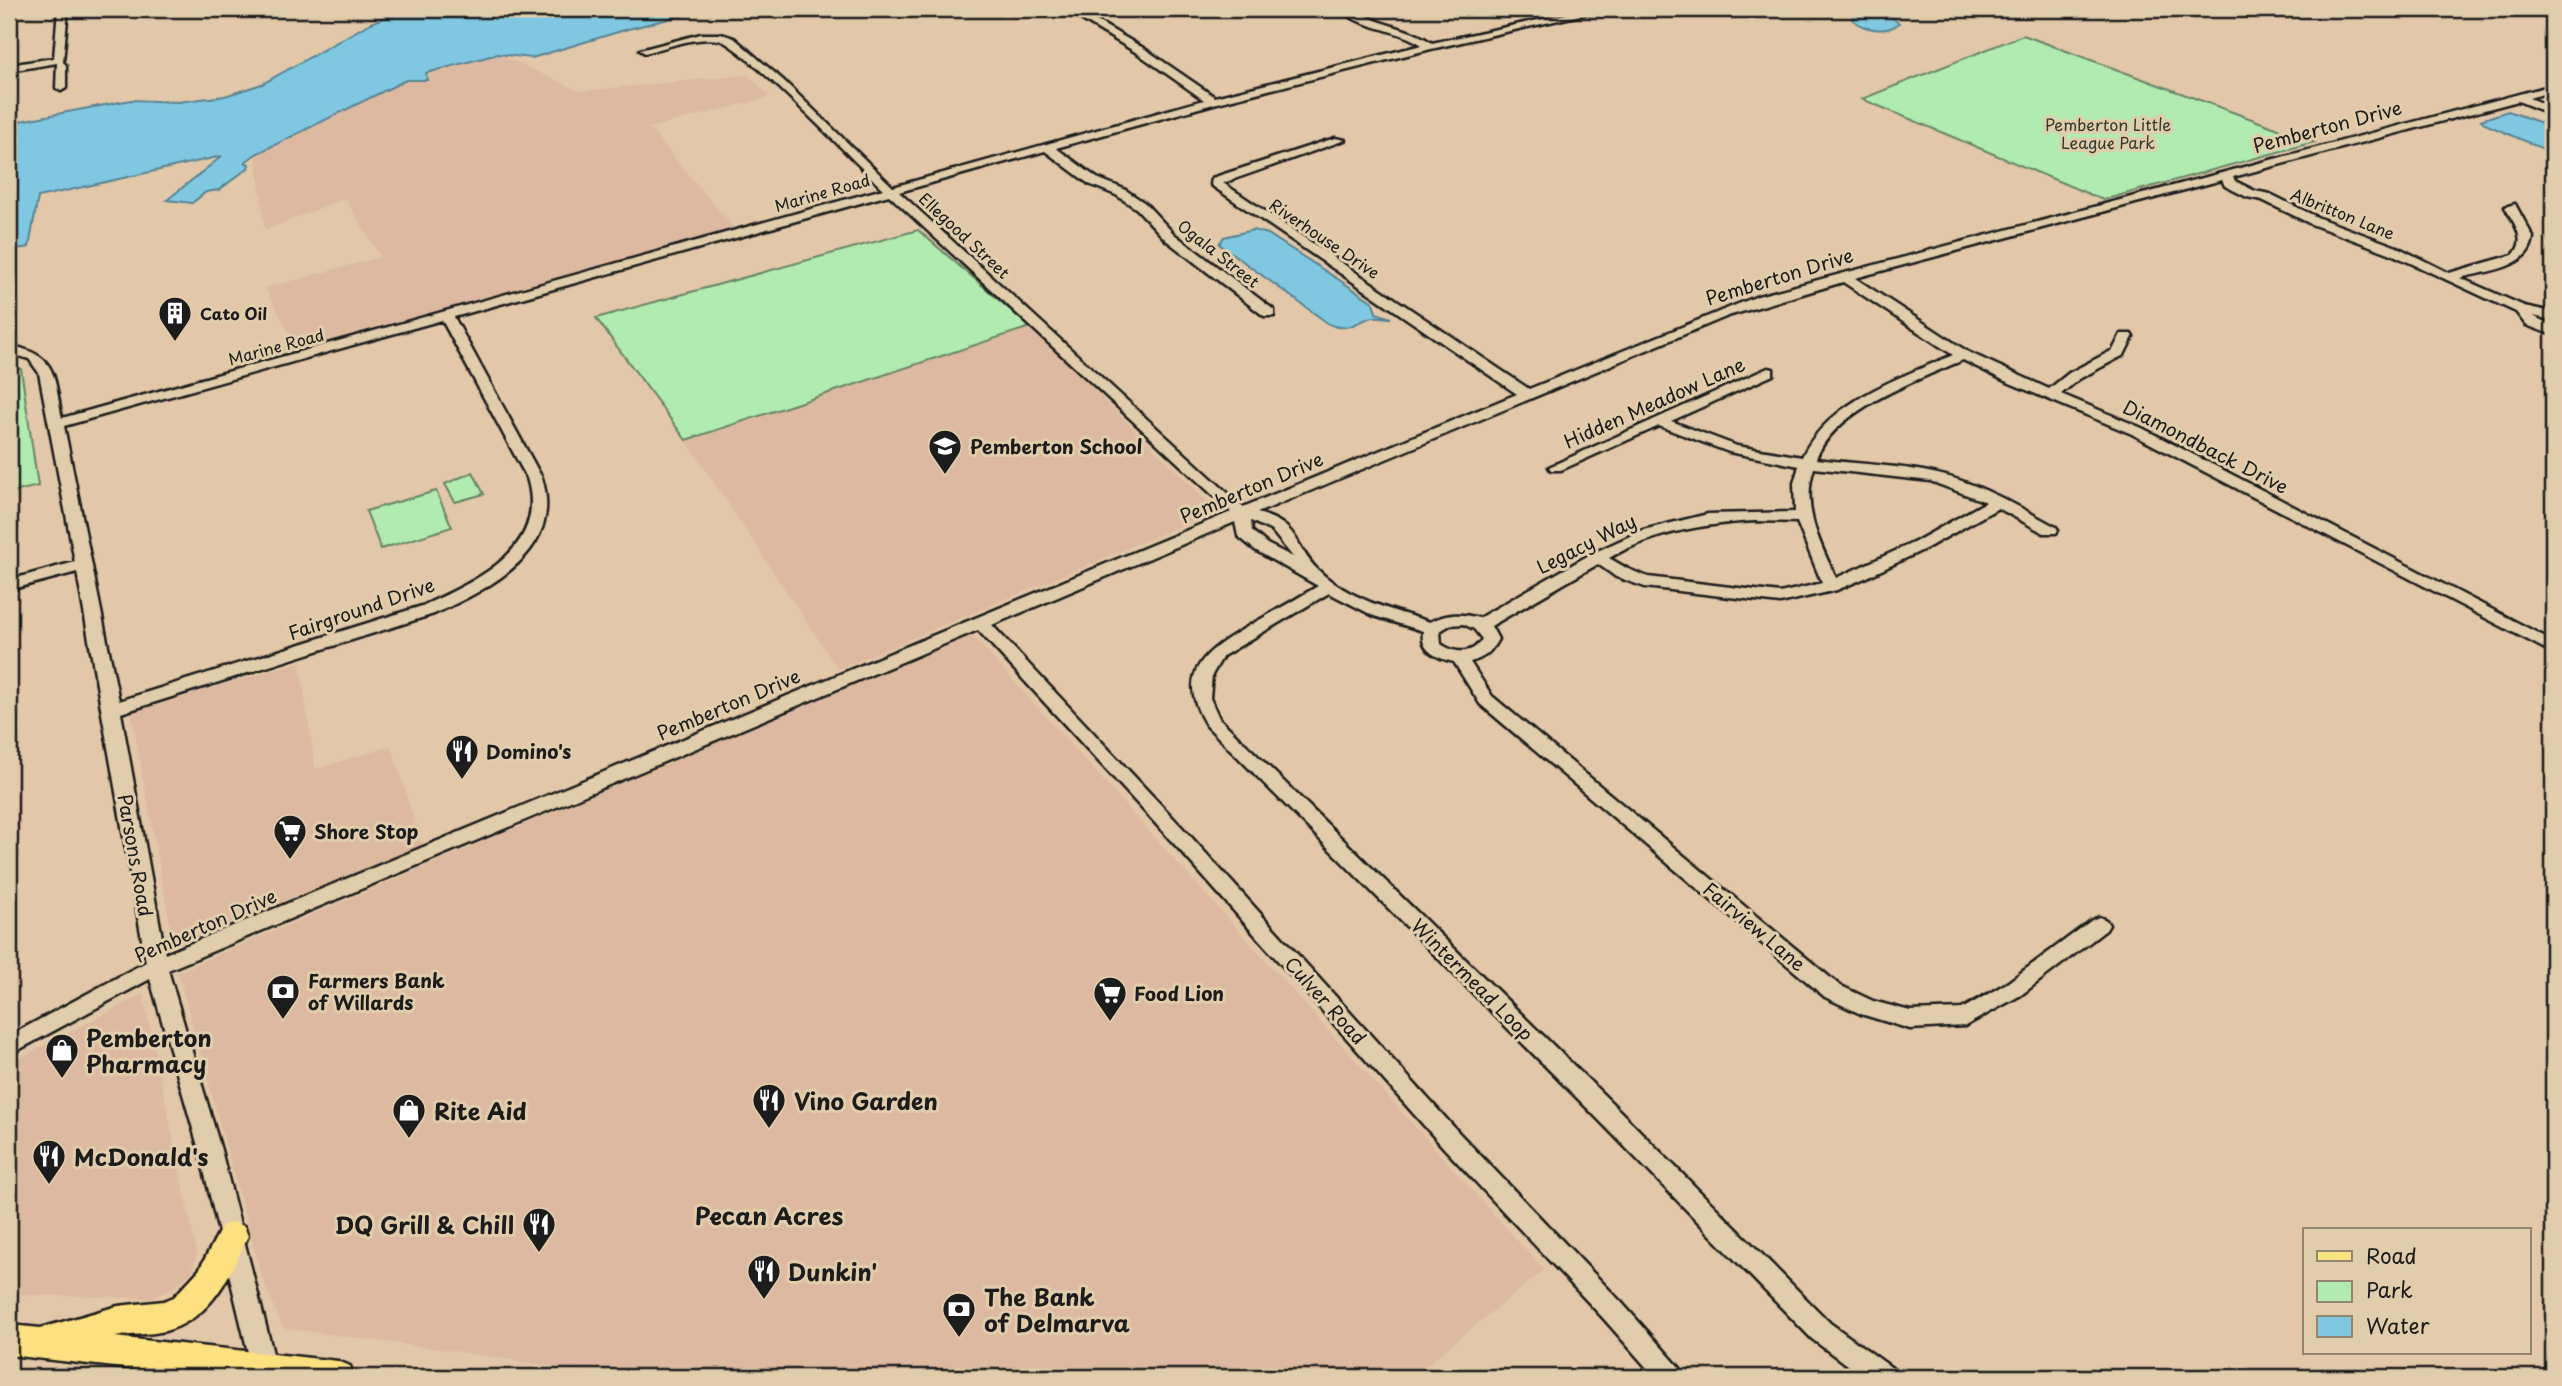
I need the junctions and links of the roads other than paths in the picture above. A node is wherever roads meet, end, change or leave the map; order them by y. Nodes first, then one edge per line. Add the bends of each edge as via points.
1 (63, 9) edge
2 (1069, 9) edge
3 (1345, 9) edge
4 (1592, 10) edge
5 (1430, 47) junction
6 (645, 50) dead end
7 (60, 62) junction
8 (9, 68) edge
9 (61, 88) dead end
10 (2553, 88) edge
11 (2518, 97) junction
12 (1213, 101) junction
13 (2553, 112) edge
14 (1339, 139) dead end
15 (1047, 147) junction
16 (2226, 176) junction
17 (890, 190) junction
18 (2511, 207) dead end
19 (1845, 277) junction
20 (2448, 277) junction
21 (2520, 309) junction
22 (1269, 313) dead end
23 (446, 314) junction
24 (2553, 317) edge
25 (2553, 331) edge
26 (2126, 337) dead end
27 (9, 349) edge
28 (1963, 355) junction
29 (1768, 372) dead end
30 (1527, 394) junction
31 (2050, 395) junction
32 (1660, 421) junction
33 (55, 424) junction
34 (1807, 463) junction
35 (1556, 467) dead end
36 (1998, 502) junction
37 (1242, 514) junction
38 (1803, 517) junction
39 (2050, 530) dead end
40 (1597, 557) junction
41 (84, 565) junction
42 (1311, 573) junction
43 (9, 585) edge
44 (1831, 586) junction
45 (1328, 587) junction
46 (981, 623) junction
47 (1480, 625) junction
48 (1432, 628) junction
49 (2553, 648) edge
50 (1459, 657) junction
51 (111, 710) junction
52 (2099, 925) dead end
53 (156, 966) junction
54 (9, 1046) edge
55 (233, 1236) junction
56 (22, 1341) edge
57 (264, 1372) edge
58 (338, 1377) edge
59 (1671, 1377) edge
60 (1883, 1377) edge

1 - 7 street
2 - 12 street
3 - 5 street via 1413,34
4 - 5 street, Marine Road
5 - 12 street, Marine Road
6 - 17 street, Ellegood Street via 708,36 730,40
7 - 8 street
7 - 9 street
10 - 11 street, Pemberton Drive
11 - 13 street
11 - 16 street, Pemberton Drive
12 - 15 street, Marine Road
14 - 30 street, Riverhouse Drive via 1216,180 1217,185
15 - 17 street, Marine Road
15 - 22 street, Ogala Street via 1093,181 1141,206 1170,237
16 - 19 street, Pemberton Drive
16 - 20 street, Albritton Lane via 2251,194 2393,250
17 - 23 street, Marine Road
17 - 37 street, Ellegood Street
18 - 20 street via 2527,237 2526,248 2517,258
19 - 28 street, Diamondback Drive
19 - 30 street, Pemberton Drive via 1727,312
20 - 21 street, Albritton Lane
21 - 24 street
21 - 25 street via 2530,322
23 - 33 street, Marine Road
23 - 51 street, Fairground Drive via 533,473 541,506 534,531 519,551 497,572 428,610
26 - 31 street via 2119,352
27 - 33 street, Parsons Road via 34,356 41,363
28 - 31 street, Diamondback Drive
28 - 34 street via 1843,415 1817,443
29 - 32 street, Hidden Meadow Lane
30 - 37 street, Pemberton Drive
31 - 49 street, Diamondback Drive via 2137,431
32 - 34 street via 1720,447
32 - 35 street, Hidden Meadow Lane
33 - 41 street, Parsons Road
34 - 36 street via 1938,479
34 - 38 street via 1801,486
36 - 39 street
36 - 44 street via 1921,545
37 - 42 street via 1268,520 1279,528
37 - 42 street via 1244,533 1255,543
37 - 46 street, Pemberton Drive
38 - 40 street, Legacy Way via 1729,517 1687,523 1632,539
38 - 44 street
40 - 44 street via 1645,582 1731,593 1780,598
40 - 47 street, Legacy Way
41 - 43 street
41 - 51 street, Parsons Road
42 - 45 street
45 - 48 street via 1380,612
45 - 60 street, Wintermead Loop via 1217,652 1203,675 1200,698 1212,721 1821,1331
46 - 53 street, Pemberton Drive
46 - 59 street, Culver Road
47 - 48 street via 1453,619
47 - 50 street via 1490,639 1488,646 1479,654
48 - 50 street via 1432,646
50 - 52 street, Fairview Lane via 1486,700 1556,761 1832,990 1868,1008 1910,1020 1965,1017 2014,989
51 - 53 street, Parsons Road
53 - 54 street, Pemberton Drive
53 - 55 street, Parsons Road
55 - 56 main road via 202,1291 185,1308 164,1316
55 - 57 street, Parsons Road
56 - 57 main road
57 - 58 main road

